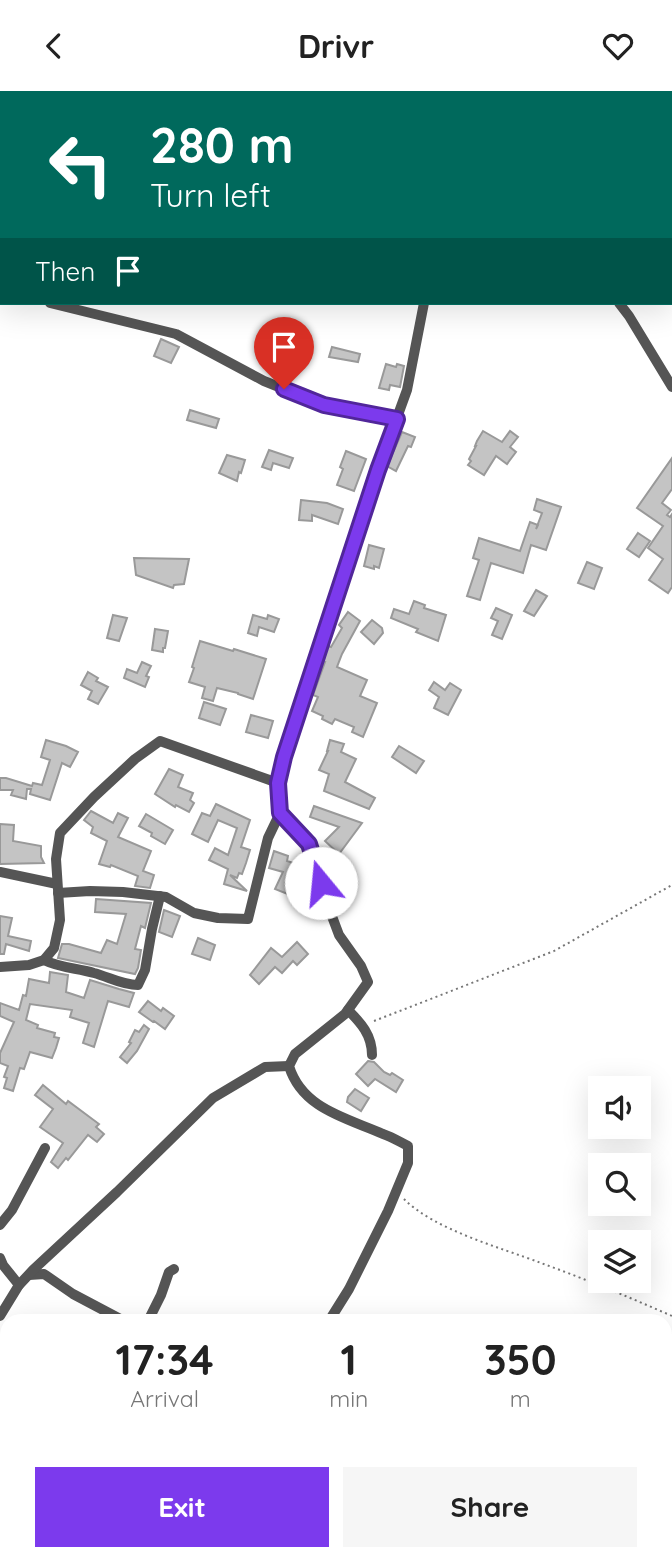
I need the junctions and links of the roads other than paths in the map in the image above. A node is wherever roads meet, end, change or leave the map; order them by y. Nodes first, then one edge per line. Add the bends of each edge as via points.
1 (58, 305) edge
2 (424, 305) edge
3 (621, 305) edge
4 (672, 387) edge
5 (397, 419) junction
6 (278, 783) junction
7 (280, 813) junction
8 (0, 871) edge
9 (58, 888) junction
10 (160, 896) junction
11 (44, 960) junction
12 (0, 967) edge
13 (348, 1010) junction
14 (372, 1055) dead end
15 (289, 1066) junction
16 (45, 1148) dead end
17 (0, 1225) edge
18 (0, 1258) edge
19 (174, 1269) dead end
20 (29, 1275) junction
21 (19, 1285) junction
22 (1, 1314) edge
23 (111, 1314) edge
24 (152, 1314) edge
25 (333, 1314) edge

1 - 5 street via 176,334 264,381 324,405
2 - 5 street via 408,390
3 - 4 street
5 - 6 street
6 - 7 street
6 - 9 street via 160,741 93,797 60,833
7 - 10 street via 268,838 248,919 194,913
7 - 13 street via 309,844 339,935 368,982
8 - 9 street
9 - 10 street
9 - 11 street via 60,920 54,947
10 - 11 street via 138,985
11 - 12 street
13 - 14 street via 364,1026
13 - 15 street via 295,1054
15 - 20 street via 265,1067 213,1098
15 - 25 street via 307,1097 331,1113 408,1146 408,1163 388,1211
16 - 17 street
18 - 21 street
19 - 24 street
20 - 21 street
20 - 23 street via 44,1274
21 - 22 street

